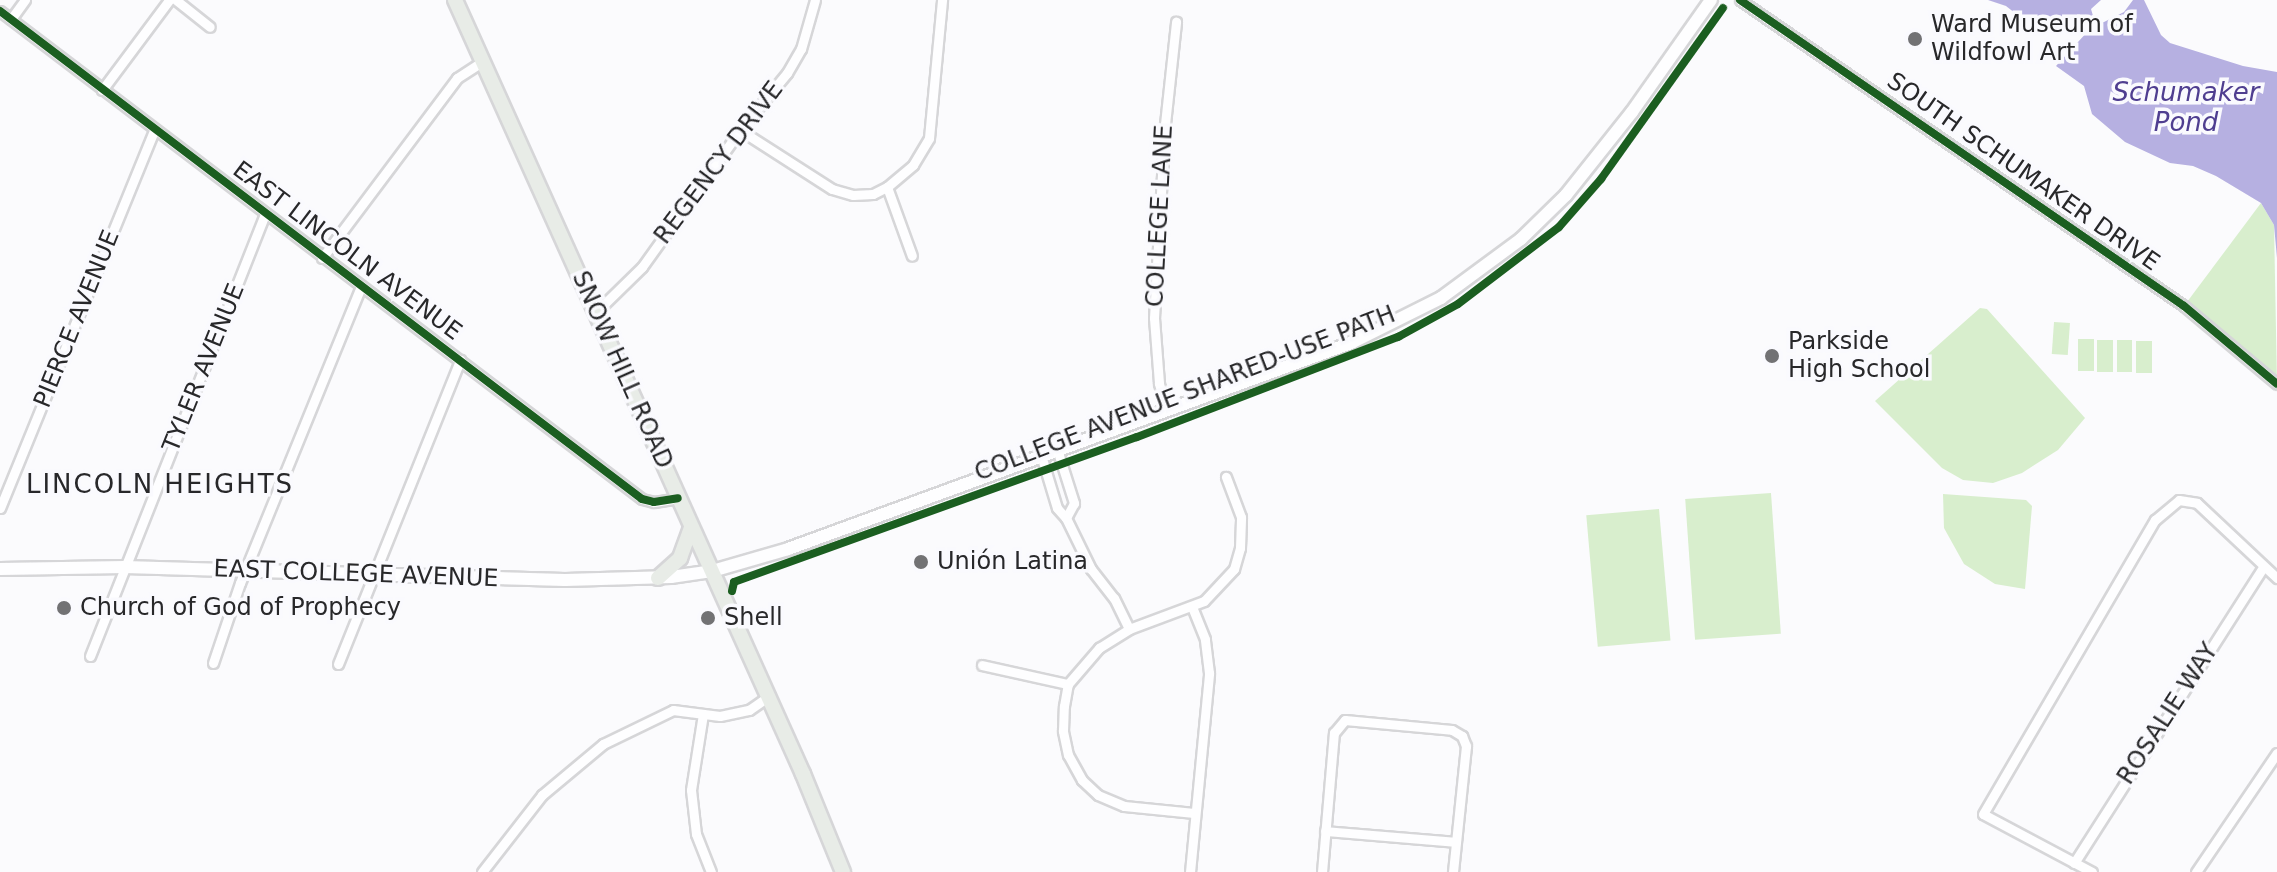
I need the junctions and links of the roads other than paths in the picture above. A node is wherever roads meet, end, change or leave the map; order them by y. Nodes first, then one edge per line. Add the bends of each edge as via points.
1 (25, 0) edge
2 (169, 0) edge
3 (176, 0) edge
4 (455, 0) edge
5 (815, 0) edge
6 (942, 0) edge
7 (1711, 0) edge
8 (1740, 0) edge
9 (0, 11) edge
10 (11, 19) junction
11 (1176, 22) dead end
12 (210, 27) dead end
13 (483, 61) junction
14 (102, 90) junction
15 (154, 130) junction
16 (740, 130) junction
17 (887, 187) junction
18 (265, 213) junction
19 (912, 256) dead end
20 (322, 258) junction
21 (361, 286) junction
22 (597, 311) junction
23 (460, 360) junction
24 (2277, 384) edge
25 (1167, 410) junction
26 (1057, 449) junction
27 (1041, 455) junction
28 (1226, 477) dead end
29 (678, 498) junction
30 (0, 508) edge
31 (1066, 518) junction
32 (691, 527) junction
33 (125, 567) junction
34 (2263, 567) junction
35 (0, 569) edge
36 (245, 571) junction
37 (712, 571) junction
38 (373, 573) junction
39 (658, 578) junction
40 (2277, 578) edge
41 (1192, 607) junction
42 (1129, 629) junction
43 (90, 656) dead end
44 (213, 663) dead end
45 (338, 664) dead end
46 (982, 665) dead end
47 (1068, 684) junction
48 (766, 698) junction
49 (703, 714) junction
50 (2277, 753) edge
51 (1194, 813) junction
52 (1325, 831) junction
53 (1456, 842) junction
54 (2074, 863) junction
55 (482, 872) edge
56 (711, 872) edge
57 (843, 872) edge
58 (1190, 872) edge
59 (1322, 872) edge
60 (1453, 872) edge
61 (2092, 872) edge
62 (2196, 872) edge

1 - 10 street
2 - 14 street
3 - 12 street
4 - 13 main road, SNOW HILL ROAD
5 - 16 street, REGENCY DRIVE via 809,27 787,73
6 - 17 street via 929,138 913,165
7 - 25 main road, EAST COLLEGE AVENUE via 1585,172 1547,215 1488,265 1387,327
8 - 24 street, SOUTH SCHUMAKER DRIVE via 2184,306
9 - 10 street, EAST LINCOLN AVENUE
10 - 14 street, EAST LINCOLN AVENUE
11 - 25 street, COLLEGE LANE via 1154,318 1159,383
13 - 20 street via 457,78
13 - 22 main road, SNOW HILL ROAD
14 - 15 street, EAST LINCOLN AVENUE
15 - 18 street, EAST LINCOLN AVENUE
15 - 30 street, PIERCE AVENUE
16 - 17 street via 832,189 853,195
16 - 22 street, REGENCY DRIVE via 642,267
17 - 19 street
18 - 20 street, EAST LINCOLN AVENUE
18 - 33 street, TYLER AVENUE
20 - 21 street, EAST LINCOLN AVENUE
21 - 23 street, EAST LINCOLN AVENUE
21 - 36 street
22 - 29 main road, SNOW HILL ROAD
23 - 29 street, EAST LINCOLN AVENUE via 642,499
23 - 38 street
25 - 26 main road, EAST COLLEGE AVENUE
26 - 27 main road, EAST COLLEGE AVENUE
26 - 31 street via 1074,503
27 - 31 street via 1057,508
27 - 37 main road, EAST COLLEGE AVENUE via 788,549
28 - 41 street via 1241,517 1240,548 1224,582
29 - 32 main road, SNOW HILL ROAD
31 - 42 street
32 - 37 main road, SNOW HILL ROAD
32 - 39 main road via 680,558
33 - 35 main road, EAST COLLEGE AVENUE
33 - 36 main road, EAST COLLEGE AVENUE
33 - 43 street, TYLER AVENUE
34 - 40 street
34 - 54 street, ROSALIE WAY
34 - 54 street via 2197,503 2179,500 2155,520 1983,814
36 - 38 main road, EAST COLLEGE AVENUE
36 - 44 street
37 - 39 main road, EAST COLLEGE AVENUE
37 - 48 main road, SNOW HILL ROAD
38 - 39 main road, EAST COLLEGE AVENUE
38 - 45 street
41 - 42 street
41 - 51 street via 1205,639 1209,673
42 - 47 street via 1099,648
46 - 47 street
47 - 51 street via 1063,731 1068,755 1082,780 1112,802
48 - 49 street via 736,714
48 - 57 main road, SNOW HILL ROAD
49 - 55 street via 679,709 663,713 603,744 542,795
49 - 56 street via 691,790 696,834
50 - 62 street
51 - 58 street
52 - 53 street
52 - 53 street via 1334,733 1341,722 1353,721 1452,730 1462,736 1466,746
52 - 59 street
53 - 60 street
54 - 61 street

